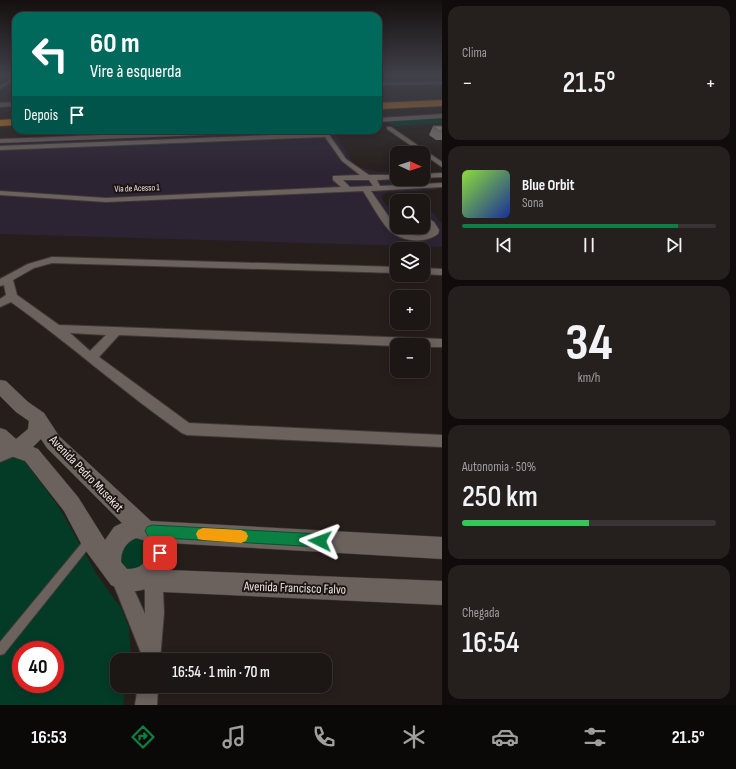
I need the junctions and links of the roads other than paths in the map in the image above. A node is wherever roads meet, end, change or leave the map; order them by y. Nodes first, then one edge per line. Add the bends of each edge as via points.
1 (442, 116) edge
2 (382, 120) edge
3 (12, 121) edge
4 (382, 121) edge
5 (0, 122) edge
6 (404, 127) dead end
7 (382, 128) edge
8 (389, 128) junction
9 (58, 134) edge
10 (181, 134) edge
11 (284, 134) edge
12 (326, 134) edge
13 (0, 136) edge
14 (0, 141) edge
15 (0, 148) edge
16 (344, 160) junction
17 (442, 165) edge
18 (442, 175) edge
19 (430, 176) edge
20 (336, 178) junction
21 (370, 178) junction
22 (390, 178) edge
23 (442, 185) edge
24 (365, 188) junction
25 (378, 188) junction
26 (348, 189) junction
27 (276, 192) junction
28 (0, 193) edge
29 (375, 203) junction
30 (390, 211) edge
31 (390, 220) edge
32 (430, 222) edge
33 (389, 224) joint
34 (402, 234) edge
35 (390, 270) edge
36 (430, 271) edge
37 (442, 272) edge
38 (4, 281) edge
39 (12, 297) junction
40 (0, 303) edge
41 (57, 329) junction
42 (115, 332) junction
43 (442, 343) edge
44 (91, 358) junction
45 (0, 386) edge
46 (38, 418) junction
47 (442, 441) edge
48 (5, 446) edge
49 (146, 529) junction
50 (91, 539) junction
51 (442, 548) edge
52 (116, 573) junction
53 (150, 573) junction
54 (442, 592) edge
55 (0, 650) edge
56 (150, 653) edge
57 (151, 653) edge
58 (147, 693) edge
59 (146, 705) edge

1 - 2 street
3 - 5 highway
4 - 8 street
6 - 8 street
7 - 8 street
8 - 17 street
9 - 13 street
10 - 14 street
11 - 15 street
12 - 16 street
16 - 20 street
16 - 21 street
18 - 19 street
20 - 21 street
20 - 26 street
20 - 27 street via 304,189
21 - 22 street
21 - 25 street
23 - 25 street
24 - 25 street
24 - 26 street
24 - 29 street
26 - 27 street
27 - 28 street, Via de Acesso 1 via 106,200
29 - 30 street
29 - 33 street
31 - 33 street
32 - 34 street via 435,228 431,236 424,238
35 - 38 street via 52,260 31,266
36 - 37 street
38 - 39 street
39 - 40 street
39 - 41 street
41 - 42 street
41 - 44 street
42 - 43 street
42 - 44 street
44 - 47 street via 187,429
45 - 46 street, Avenida Pedro Musekat
46 - 48 street via 38,429 31,438
46 - 49 street, Avenida Pedro Musekat via 53,442
48 - 50 street via 31,455 71,504
49 - 51 street
49 - 52 street via 130,529 116,539 109,561
49 - 53 street via 160,544 158,562
50 - 52 street
50 - 55 lane
52 - 53 street via 133,581
52 - 56 street via 132,604
53 - 54 street, Avenida Francisco Falvo via 163,581
53 - 57 street via 155,613
58 - 59 street

